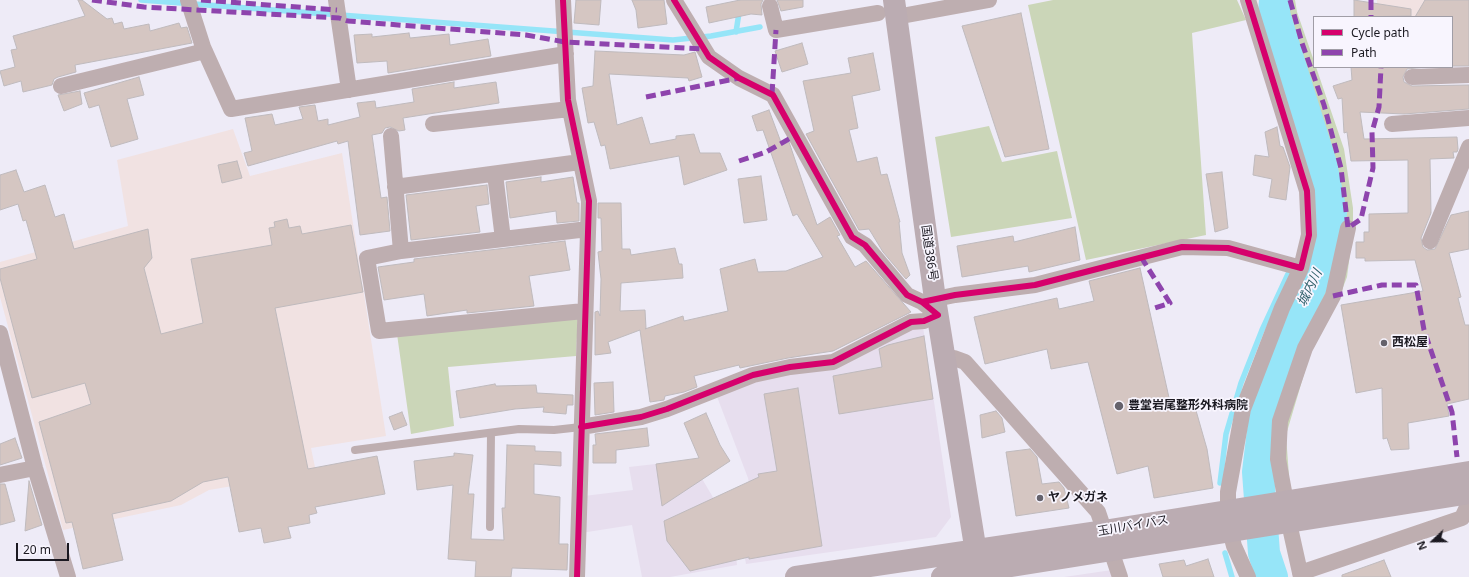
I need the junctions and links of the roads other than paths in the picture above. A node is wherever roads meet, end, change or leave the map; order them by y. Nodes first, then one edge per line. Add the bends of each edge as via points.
1 (563, 0) edge
2 (674, 0) edge
3 (990, 0) edge
4 (1248, 0) edge
5 (190, 5) edge
6 (770, 6) dead end
7 (337, 9) edge
8 (890, 10) edge
9 (565, 48) junction
10 (205, 51) junction
11 (1469, 74) edge
12 (1412, 77) dead end
13 (61, 86) dead end
14 (349, 90) junction
15 (570, 108) junction
16 (1469, 118) edge
17 (433, 124) dead end
18 (1392, 124) dead end
19 (391, 136) dead end
20 (1469, 147) edge
21 (580, 162) junction
22 (495, 174) junction
23 (395, 187) junction
24 (1348, 228) dead end
25 (588, 229) junction
26 (503, 239) junction
27 (1430, 241) dead end
28 (401, 251) junction
29 (1302, 268) junction
30 (932, 306) junction
31 (584, 311) junction
32 (0, 333) edge
33 (945, 358) junction
34 (581, 427) junction
35 (491, 433) junction
36 (355, 450) dead end
37 (35, 468) junction
38 (1469, 472) edge
39 (0, 475) edge
40 (1469, 493) edge
41 (1469, 503) edge
42 (1284, 513) junction
43 (1234, 520) junction
44 (490, 527) dead end
45 (1108, 540) junction
46 (979, 566) edge
47 (1301, 575) edge
48 (804, 576) edge
49 (68, 577) edge
50 (577, 577) edge
51 (942, 577) edge
52 (1120, 577) edge
53 (1248, 577) edge

1 - 9 street
2 - 30 street via 709,57 739,78 773,95 852,237 865,245 907,295
3 - 8 street
4 - 29 street via 1307,191 1310,235
5 - 10 street
6 - 8 street via 776,30
7 - 14 street
8 - 30 highway, 国道386号
9 - 14 street
9 - 15 street
10 - 13 street
10 - 14 street via 231,109
11 - 12 street
15 - 17 street
15 - 21 street
16 - 18 street
19 - 23 street
20 - 27 street
21 - 22 street
21 - 25 street via 589,200
22 - 23 street
22 - 26 street
23 - 28 street
24 - 42 street via 1333,296 1305,348 1280,421 1278,459
25 - 26 street
25 - 31 street
26 - 28 street
28 - 31 street via 367,258 379,331
29 - 30 street via 1228,248 1182,247 1035,285 955,295
29 - 43 street via 1282,308 1243,409 1228,492
30 - 33 highway, 国道386号
30 - 34 street via 924,321 911,322 833,362 753,375 641,417
31 - 34 street
32 - 37 street
33 - 45 street via 965,362 1098,512
33 - 46 highway, 国道386号
34 - 35 lane via 554,430 519,429
34 - 50 street
35 - 36 lane via 434,438
35 - 44 lane
37 - 39 street
37 - 49 street
38 - 42 highway, 玉川バイパス
40 - 42 highway, 玉川バイパス
41 - 47 street via 1462,518
42 - 43 highway, 玉川バイパス
42 - 47 street
43 - 45 highway, 玉川バイパス
43 - 53 street via 1234,546
45 - 46 highway, 玉川バイパス
45 - 52 street
46 - 48 highway, 玉川バイパス
46 - 51 highway, 玉川バイパス

